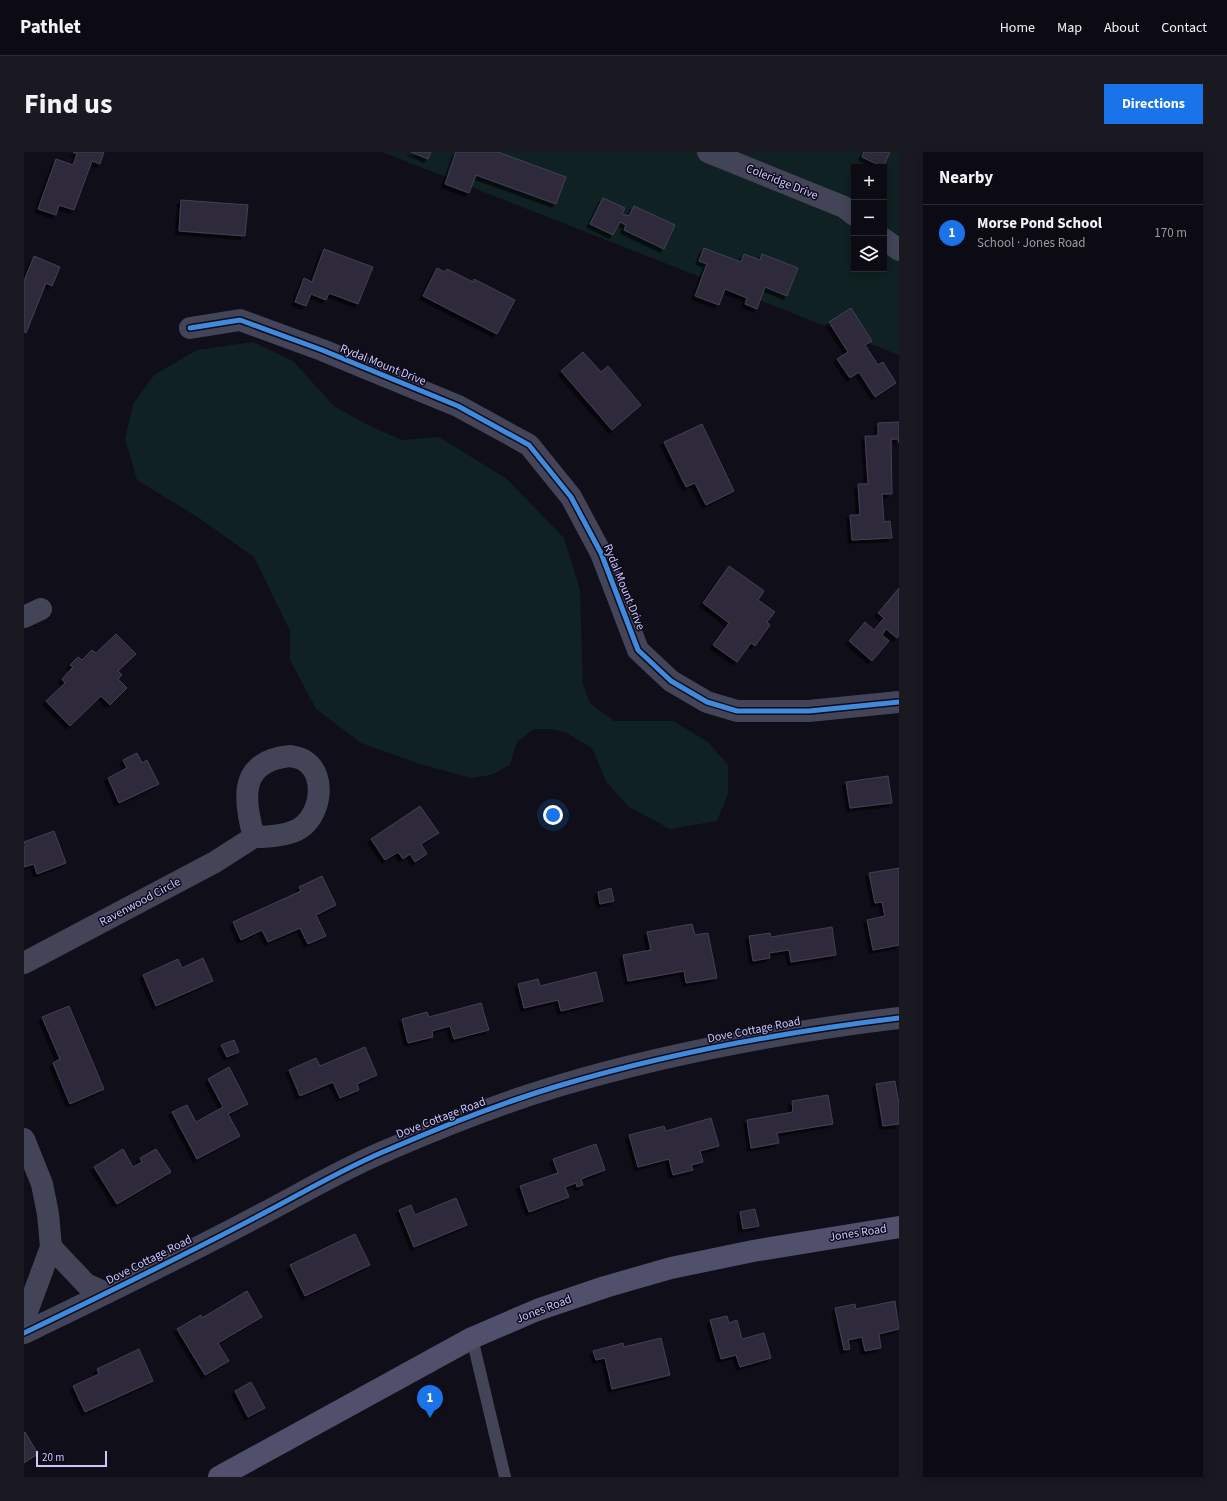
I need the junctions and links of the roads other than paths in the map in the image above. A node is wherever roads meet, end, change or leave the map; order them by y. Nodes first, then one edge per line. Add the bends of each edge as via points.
1 (708, 152) edge
2 (851, 213) edge
3 (887, 241) edge
4 (899, 250) edge
5 (190, 328) dead end
6 (899, 702) edge
7 (254, 837) dead end
8 (24, 963) edge
9 (899, 1018) edge
10 (24, 1139) edge
11 (899, 1227) edge
12 (51, 1246) junction
13 (106, 1293) junction
14 (24, 1320) edge
15 (24, 1332) edge
16 (472, 1338) junction
17 (219, 1477) edge
18 (505, 1477) edge

1 - 2 street, Coleridge Drive via 844,207
3 - 4 street
5 - 6 street, Rydal Mount Drive via 240,320 322,350 458,406 529,445 571,497 601,553 638,650 671,681 707,702 737,711 810,711
7 - 8 street, Ravenwood Circle via 215,862
9 - 13 street, Dove Cottage Road via 751,1040 650,1062 557,1086 470,1116 388,1149 316,1184
10 - 12 street via 42,1184
11 - 16 main road, Jones Road via 753,1251 671,1268 537,1310
12 - 13 street via 86,1284
12 - 14 street
13 - 15 street, Dove Cottage Road
16 - 17 main road, Jones Road
16 - 18 lane

